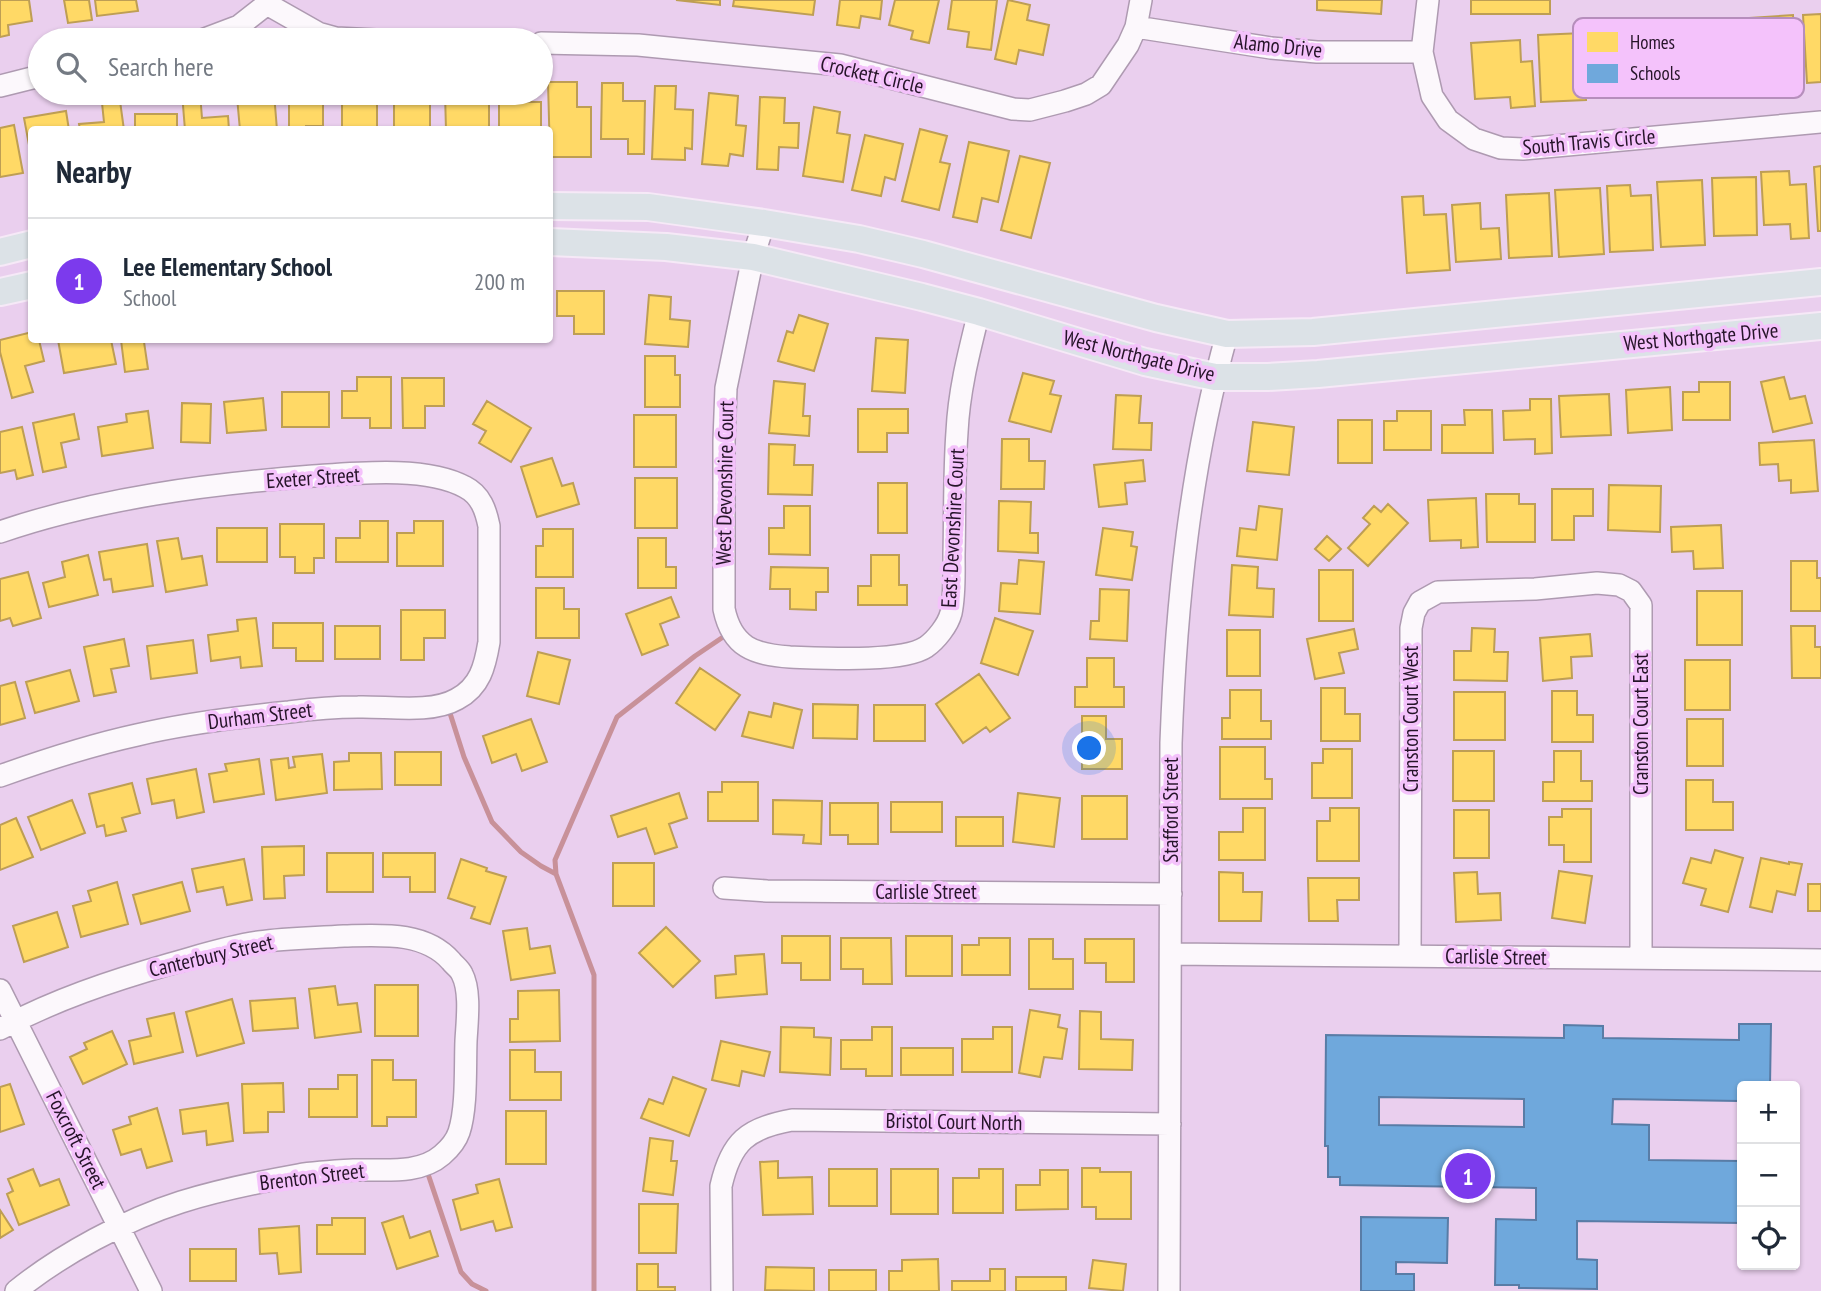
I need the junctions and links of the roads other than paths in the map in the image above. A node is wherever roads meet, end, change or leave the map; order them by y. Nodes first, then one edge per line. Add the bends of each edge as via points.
1 (1141, 0) edge
2 (1428, 0) edge
3 (266, 2) edge
4 (1136, 27) junction
5 (234, 28) edge
6 (310, 28) edge
7 (553, 43) edge
8 (1422, 52) junction
9 (28, 79) edge
10 (0, 86) edge
11 (1821, 122) edge
12 (553, 206) edge
13 (764, 223) junction
14 (553, 242) edge
15 (28, 245) edge
16 (0, 252) edge
17 (753, 257) junction
18 (1821, 282) edge
19 (28, 286) edge
20 (0, 292) edge
21 (979, 312) junction
22 (1821, 326) edge
23 (1227, 334) junction
24 (1215, 377) junction
25 (0, 532) edge
26 (1535, 589) joint
27 (489, 642) joint
28 (836, 658) joint
29 (0, 776) edge
30 (724, 888) dead end
31 (1171, 894) junction
32 (1171, 954) junction
33 (1410, 956) junction
34 (1641, 958) junction
35 (1821, 960) edge
36 (462, 974) joint
37 (0, 990) edge
38 (8, 1025) edge
39 (1170, 1124) junction
40 (120, 1228) junction
41 (16, 1291) edge
42 (151, 1291) edge
43 (722, 1291) edge
44 (1169, 1291) edge

1 - 4 street, Crockett Circle
2 - 8 street, South Travis Circle
3 - 5 street
3 - 6 street
4 - 7 street, Crockett Circle via 1101,85 1086,94 1030,110 840,65 638,45
4 - 8 street, Alamo Drive via 1317,52
8 - 11 street, South Travis Circle via 1432,96 1448,120 1474,139 1501,148
9 - 10 street
12 - 13 main road, West Northgate Drive via 648,207
13 - 17 street, West Devonshire Court
13 - 23 main road, West Northgate Drive via 923,254
14 - 17 main road, West Northgate Drive via 666,247
15 - 16 main road
17 - 21 main road, West Northgate Drive
17 - 28 street, West Devonshire Court via 726,388 727,624 758,653
18 - 23 main road, West Northgate Drive via 1313,332
19 - 20 main road
21 - 24 main road, West Northgate Drive via 1145,362
21 - 28 street, East Devonshire Court via 962,378 950,615 929,646 915,654
22 - 24 main road, West Northgate Drive via 1318,374
23 - 24 street, Stafford Street
24 - 31 street, Stafford Street via 1188,524 1180,602 1172,729
25 - 27 street, Exeter Street via 185,489 352,473 424,474 468,488 485,509
26 - 33 street, Cranston Court West via 1438,592 1420,602 1414,613 1410,650
26 - 34 street, Cranston Court East via 1619,585 1631,591 1641,605
27 - 29 street, Durham Street via 473,689 439,706 357,707 215,720 138,734
30 - 31 street, Carlisle Street
31 - 32 street, Stafford Street
32 - 33 street, Carlisle Street
32 - 39 street, Stafford Street
33 - 34 street, Carlisle Street
34 - 35 street, Carlisle Street
36 - 38 street, Canterbury Street via 445,954 400,936 288,939 232,948 121,978
36 - 40 street, Brenton Street via 468,1000 463,1107 459,1133 440,1157 419,1167 301,1175 232,1189 180,1202
37 - 38 street, Foxcroft Street
38 - 40 street, Foxcroft Street
39 - 43 street, Bristol Court North via 775,1123 742,1139 728,1161 721,1186
39 - 44 street, Stafford Street
40 - 41 street, Brenton Street
40 - 42 street, Foxcroft Street

